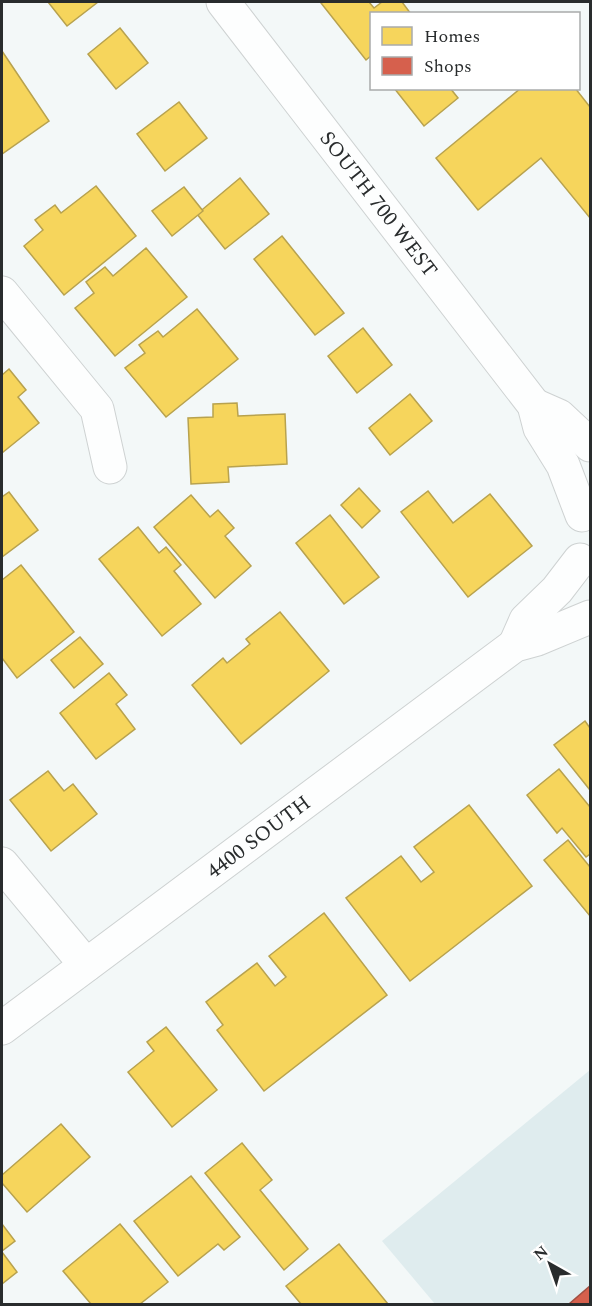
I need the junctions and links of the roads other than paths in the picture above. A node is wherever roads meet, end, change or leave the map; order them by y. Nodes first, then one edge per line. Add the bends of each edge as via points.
1 (223, 2) edge
2 (2, 293) edge
3 (534, 405) junction
4 (591, 445) edge
5 (110, 467) dead end
6 (586, 507) edge
7 (585, 570) edge
8 (591, 616) edge
9 (515, 645) junction
10 (2, 864) edge
11 (86, 965) junction
12 (2, 1028) edge

1 - 3 street, SOUTH 700 WEST
2 - 5 street via 97,409
3 - 4 street, SOUTH 700 WEST via 559,416
3 - 6 street, SOUTH 700 WEST via 540,428
6 - 7 street via 577,528 577,551
7 - 9 street via 526,620
8 - 9 street
9 - 11 street, 4400 SOUTH
10 - 11 street
11 - 12 street, 4400 SOUTH

